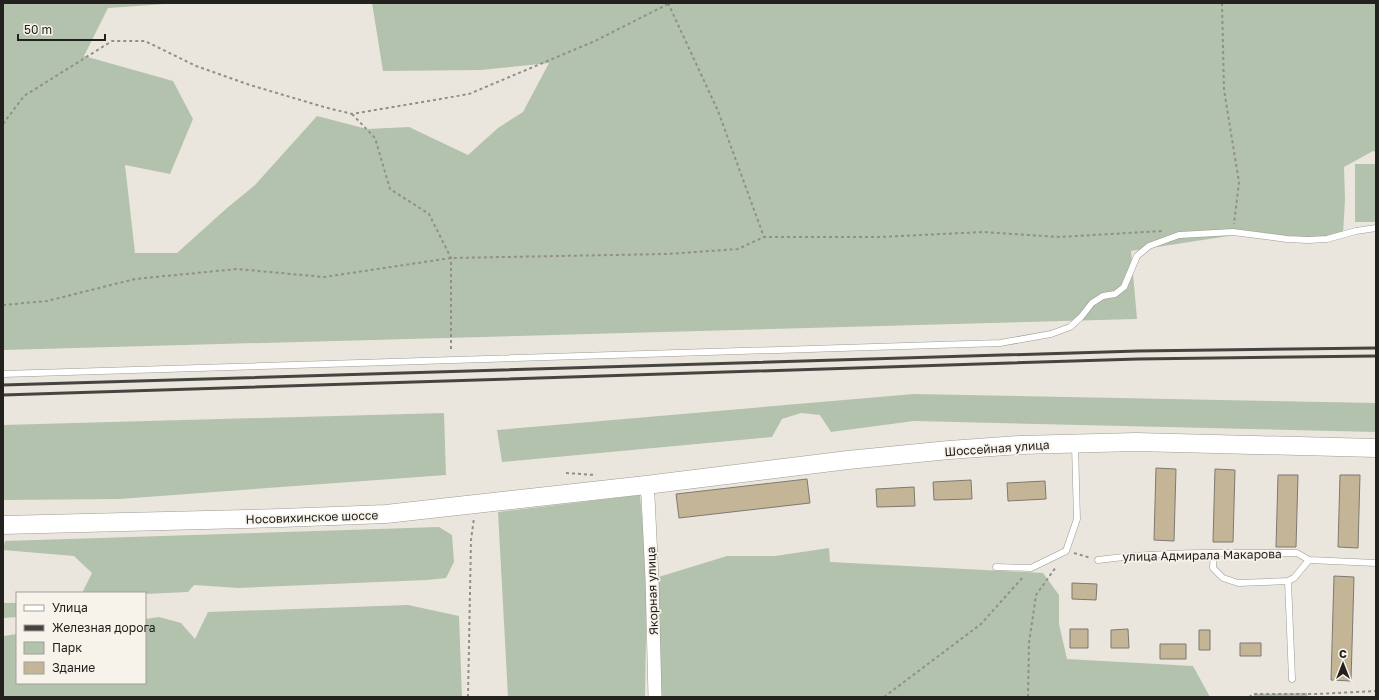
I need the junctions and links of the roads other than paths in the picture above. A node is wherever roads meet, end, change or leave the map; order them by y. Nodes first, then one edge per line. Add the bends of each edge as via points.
1 (1376, 228) edge
2 (3, 374) edge
3 (1075, 443) junction
4 (1376, 448) edge
5 (646, 486) junction
6 (620, 488) joint
7 (3, 525) edge
8 (1214, 553) junction
9 (1098, 560) road end
10 (1309, 560) junction
11 (1376, 563) edge
12 (996, 568) dead end
13 (1288, 581) junction
14 (1292, 679) dead end
15 (656, 697) edge

1 - 2 lane via 1327,239 1308,240 1233,232 1179,235 1149,246 1137,256 1124,287 1115,294 1103,296 1092,303 1082,317 1070,327 1051,334 1000,343
3 - 4 main road, Шоссейная улица via 1136,442
3 - 5 main road, Шоссейная улица via 949,450 848,460
3 - 12 lane via 1077,519 1066,551 1030,568
5 - 6 main road, Шоссейная улица
5 - 15 street, Якорная улица
6 - 7 main road, Носовихинское шоссе via 386,514
8 - 9 lane, улица Адмирала Макарова
8 - 10 lane, улица Адмирала Макарова via 1297,553
8 - 13 lane via 1213,568 1223,578 1238,583
10 - 11 lane, улица Адмирала Макарова
10 - 13 lane via 1294,578
13 - 14 lane

